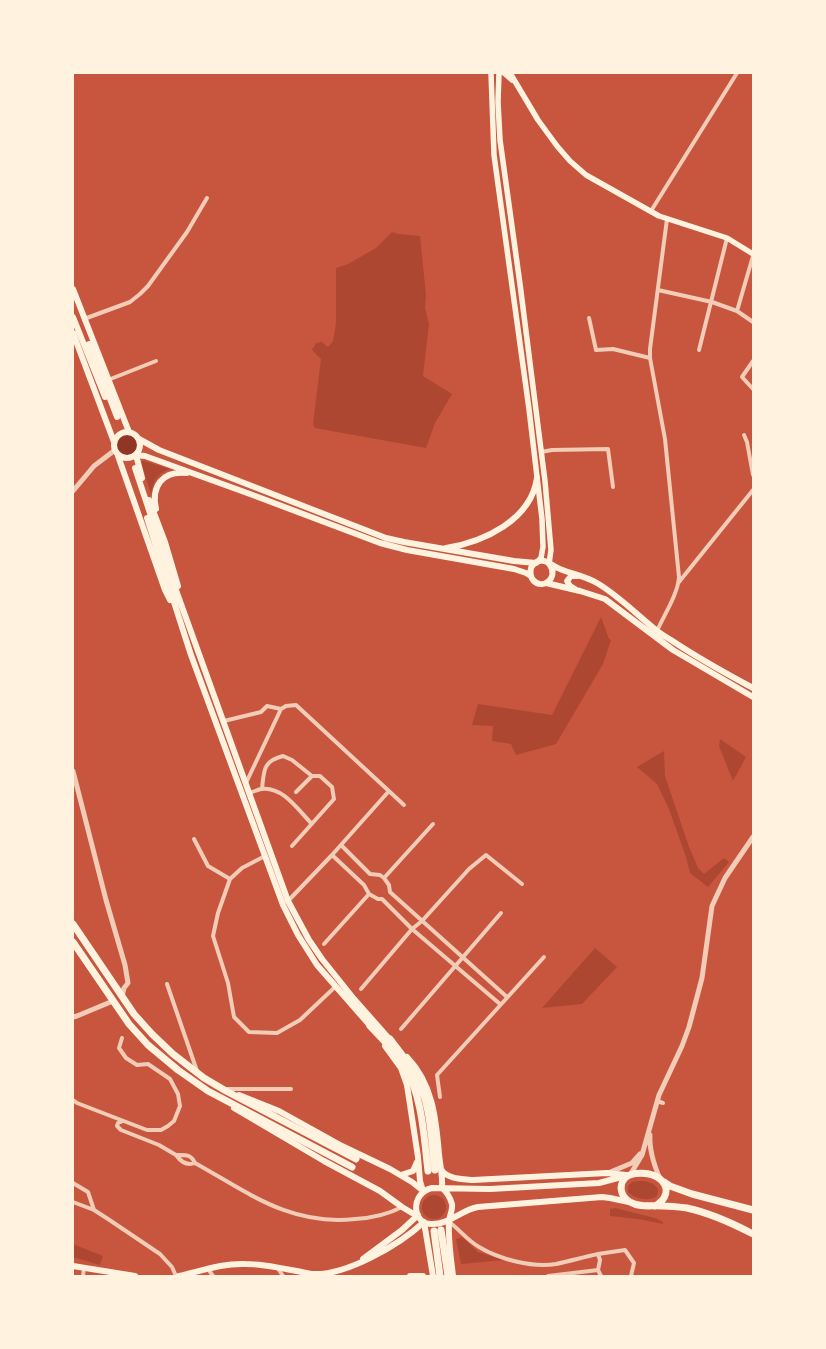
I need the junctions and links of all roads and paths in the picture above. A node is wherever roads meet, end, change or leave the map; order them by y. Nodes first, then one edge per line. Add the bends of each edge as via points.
1 (491, 73) edge
2 (499, 73) edge
3 (504, 73) edge
4 (510, 73) edge
5 (737, 73) edge
6 (516, 84) junction
7 (207, 198) dead end
8 (651, 212) junction
9 (667, 219) junction
10 (727, 238) junction
11 (753, 255) edge
12 (73, 289) edge
13 (658, 290) junction
14 (73, 300) edge
15 (712, 302) junction
16 (737, 311) junction
17 (73, 317) edge
18 (589, 318) dead end
19 (84, 319) junction
20 (753, 322) edge
21 (73, 334) edge
22 (699, 350) dead end
23 (650, 358) junction
24 (156, 361) dead end
25 (753, 361) edge
26 (108, 380) junction
27 (753, 389) edge
28 (130, 432) junction
29 (744, 435) dead end
30 (139, 439) junction
31 (114, 442) junction
32 (116, 452) junction
33 (541, 452) junction
34 (136, 455) junction
35 (753, 475) edge
36 (202, 476) junction
37 (537, 478) junction
38 (612, 487) dead end
39 (753, 490) edge
40 (73, 491) edge
41 (165, 542) junction
42 (439, 548) junction
43 (537, 562) junction
44 (550, 564) junction
45 (531, 576) junction
46 (583, 576) junction
47 (679, 582) junction
48 (546, 583) junction
49 (580, 591) junction
50 (184, 611) junction
51 (177, 613) junction
52 (657, 631) junction
53 (753, 688) edge
54 (753, 697) edge
55 (281, 709) junction
56 (224, 722) junction
57 (73, 771) edge
58 (312, 776) junction
59 (246, 783) junction
60 (262, 789) junction
61 (389, 791) junction
62 (296, 792) dead end
63 (249, 793) junction
64 (404, 805) dead end
65 (311, 823) junction
66 (433, 824) dead end
67 (753, 837) edge
68 (194, 839) dead end
69 (341, 845) junction
70 (292, 846) dead end
71 (332, 855) junction
72 (265, 856) junction
73 (384, 878) junction
74 (230, 879) junction
75 (522, 884) dead end
76 (390, 892) junction
77 (369, 894) junction
78 (382, 899) junction
79 (288, 901) junction
80 (501, 913) dead end
81 (422, 921) junction
82 (73, 924) edge
83 (412, 929) junction
84 (73, 942) edge
85 (324, 944) dead end
86 (463, 957) junction
87 (544, 957) dead end
88 (456, 965) junction
89 (167, 984) dead end
90 (335, 987) junction
91 (361, 990) dead end
92 (122, 996) junction
93 (507, 997) junction
94 (113, 1001) junction
95 (500, 1004) junction
96 (73, 1017) edge
97 (370, 1026) junction
98 (401, 1029) dead end
99 (122, 1038) dead end
100 (390, 1039) junction
101 (198, 1073) junction
102 (213, 1083) junction
103 (226, 1089) junction
104 (291, 1089) dead end
105 (208, 1091) junction
106 (440, 1097) dead end
107 (73, 1100) edge
108 (657, 1101) junction
109 (663, 1103) dead end
110 (654, 1112) junction
111 (124, 1121) junction
112 (649, 1131) junction
113 (176, 1155) junction
114 (418, 1157) junction
115 (356, 1159) dead end
116 (195, 1163) junction
117 (352, 1167) dead end
118 (434, 1169) junction
119 (607, 1173) junction
120 (401, 1175) junction
121 (629, 1175) junction
122 (660, 1179) junction
123 (73, 1183) edge
124 (442, 1188) junction
125 (423, 1191) junction
126 (73, 1202) edge
127 (630, 1202) junction
128 (655, 1206) junction
129 (402, 1207) junction
130 (94, 1210) junction
131 (753, 1210) edge
132 (418, 1215) junction
133 (424, 1222) junction
134 (450, 1223) junction
135 (405, 1227) junction
136 (753, 1234) edge
137 (598, 1254) junction
138 (355, 1264) junction
139 (73, 1266) edge
140 (277, 1267) junction
141 (84, 1268) junction
142 (208, 1269) junction
143 (598, 1270) junction
144 (307, 1273) junction
145 (83, 1276) edge
146 (135, 1276) edge
147 (176, 1276) edge
148 (179, 1276) edge
149 (213, 1276) edge
150 (283, 1276) edge
151 (317, 1276) edge
152 (410, 1276) edge
153 (422, 1276) edge
154 (433, 1276) edge
155 (440, 1276) edge
156 (448, 1276) edge
157 (453, 1276) edge
158 (548, 1276) edge
159 (601, 1276) edge
160 (631, 1276) edge

1 - 37 main road via 494,155
2 - 33 main road via 500,140
3 - 6 main road
4 - 6 main road
5 - 8 street
6 - 8 main road via 538,120 570,161 586,175
7 - 19 street via 187,232 140,294 130,302
8 - 9 main road
9 - 10 main road
9 - 13 street
10 - 11 main road
10 - 15 street
11 - 16 street
12 - 19 main road
13 - 15 street
13 - 23 street
14 - 17 main road via 116,417
15 - 16 street
15 - 22 street
16 - 20 street
18 - 23 street via 596,350 613,349
19 - 26 main road
21 - 31 main road
23 - 47 street via 665,439
24 - 26 street
25 - 27 street via 742,376
26 - 28 main road
28 - 30 main road
28 - 31 main road via 118,435
29 - 35 street
30 - 34 main road via 140,447
30 - 42 main road via 159,450 379,536
31 - 32 main road
32 - 34 main road via 127,458
32 - 40 street via 94,466
32 - 51 main road via 165,590
33 - 38 street via 608,449
33 - 44 main road via 550,533
34 - 36 main road
34 - 41 main road
36 - 41 main road via 176,473 167,476 158,484 154,495
36 - 45 main road via 380,543 514,569
37 - 42 main road via 530,501 503,526 474,541
37 - 43 main road via 543,541 541,558
39 - 47 street
41 - 50 main road
42 - 43 main road via 514,561
43 - 44 main road
43 - 45 main road via 531,568
44 - 46 main road
44 - 48 main road via 553,575
45 - 48 main road via 535,582
46 - 49 main road via 571,576 567,581 570,586
46 - 52 main road via 613,593
47 - 52 street
48 - 49 main road
49 - 54 main road via 605,599 673,650
50 - 51 main road via 133,469
50 - 56 main road
51 - 72 main road
52 - 53 main road via 690,653
55 - 56 street via 267,706 261,712
55 - 59 street
55 - 61 street via 296,705
56 - 59 main road
57 - 92 street via 125,965 128,983
58 - 60 street via 283,756 273,759 266,765
58 - 62 street
58 - 65 street via 320,776 332,787 334,799
59 - 63 main road
60 - 63 street
60 - 65 street via 280,792
61 - 64 street
61 - 69 street
63 - 79 main road
65 - 70 street
66 - 73 street
67 - 108 street via 725,878 712,906 702,978 693,1014 682,1046
68 - 74 street via 208,866
69 - 71 street
69 - 73 street via 370,874
71 - 77 street via 364,885
71 - 79 street
72 - 74 street via 242,868
72 - 90 main road via 283,905 298,935
73 - 76 street
74 - 90 street via 213,936 228,983 234,1017 249,1032 276,1033 300,1020
75 - 81 street via 486,855 469,869
76 - 78 street
76 - 81 street
77 - 78 street
77 - 85 street
78 - 83 street
79 - 100 main road via 322,959
80 - 86 street
81 - 83 street
81 - 86 street
82 - 92 highway
83 - 88 street
83 - 91 street
84 - 94 highway
86 - 88 street
86 - 93 street
87 - 93 street
88 - 95 street
88 - 98 street
89 - 101 street
90 - 97 main road
92 - 101 highway via 152,1034
93 - 95 street
94 - 96 street
94 - 105 highway via 148,1045
95 - 106 street via 437,1075
97 - 114 main road via 396,1061 406,1081
97 - 118 highway via 401,1060 411,1077
99 - 111 street via 120,1048 126,1058 137,1065 148,1064 170,1079 178,1094 180,1106 174,1121 161,1130 147,1130
100 - 118 highway via 411,1067 422,1090 428,1113
100 - 118 main road via 421,1075 429,1093 434,1114
101 - 102 highway
102 - 103 main road
102 - 115 highway
103 - 104 street
103 - 120 main road via 279,1111
105 - 117 highway
105 - 129 main road via 292,1143 380,1191
107 - 111 street
108 - 109 street
108 - 110 street
110 - 112 street
110 - 122 street via 650,1147
111 - 113 street via 118,1123 121,1130 159,1145
112 - 119 street via 635,1160 627,1166
112 - 121 street via 642,1155
113 - 116 street via 184,1163
113 - 116 street via 187,1155 193,1158
114 - 120 main road via 413,1171
114 - 125 main road
116 - 129 street via 252,1196 297,1216 350,1220 389,1213
118 - 119 main road via 446,1175 472,1180
118 - 124 main road
119 - 121 main road
120 - 125 main road
121 - 122 highway via 644,1174
121 - 124 main road via 599,1183 490,1189
121 - 127 highway via 621,1188
122 - 128 highway via 665,1186 666,1194 662,1202
122 - 131 highway via 670,1186 707,1199
123 - 130 street via 88,1192
124 - 125 main road
124 - 134 main road via 451,1203
125 - 132 main road via 416,1204
126 - 130 street
127 - 128 highway
127 - 134 main road via 599,1198 478,1207 457,1216
128 - 136 highway via 697,1210 728,1221
129 - 132 main road
129 - 135 main road via 408,1218
130 - 147 street via 160,1254 172,1267
132 - 133 main road
132 - 135 main road
133 - 134 main road
133 - 138 main road via 377,1255
133 - 154 main road
134 - 137 street via 479,1247 497,1256 520,1262 555,1264
134 - 157 main road via 449,1242
135 - 138 main road
137 - 143 street
137 - 160 street via 625,1250 634,1264
138 - 144 main road via 330,1273
139 - 141 main road
140 - 142 main road via 245,1264
140 - 144 main road
140 - 150 street
141 - 145 street
141 - 146 main road
142 - 148 main road
142 - 149 street
143 - 158 street
143 - 159 street
144 - 151 main road
152 - 153 main road
155 - 156 highway via 438,1231

